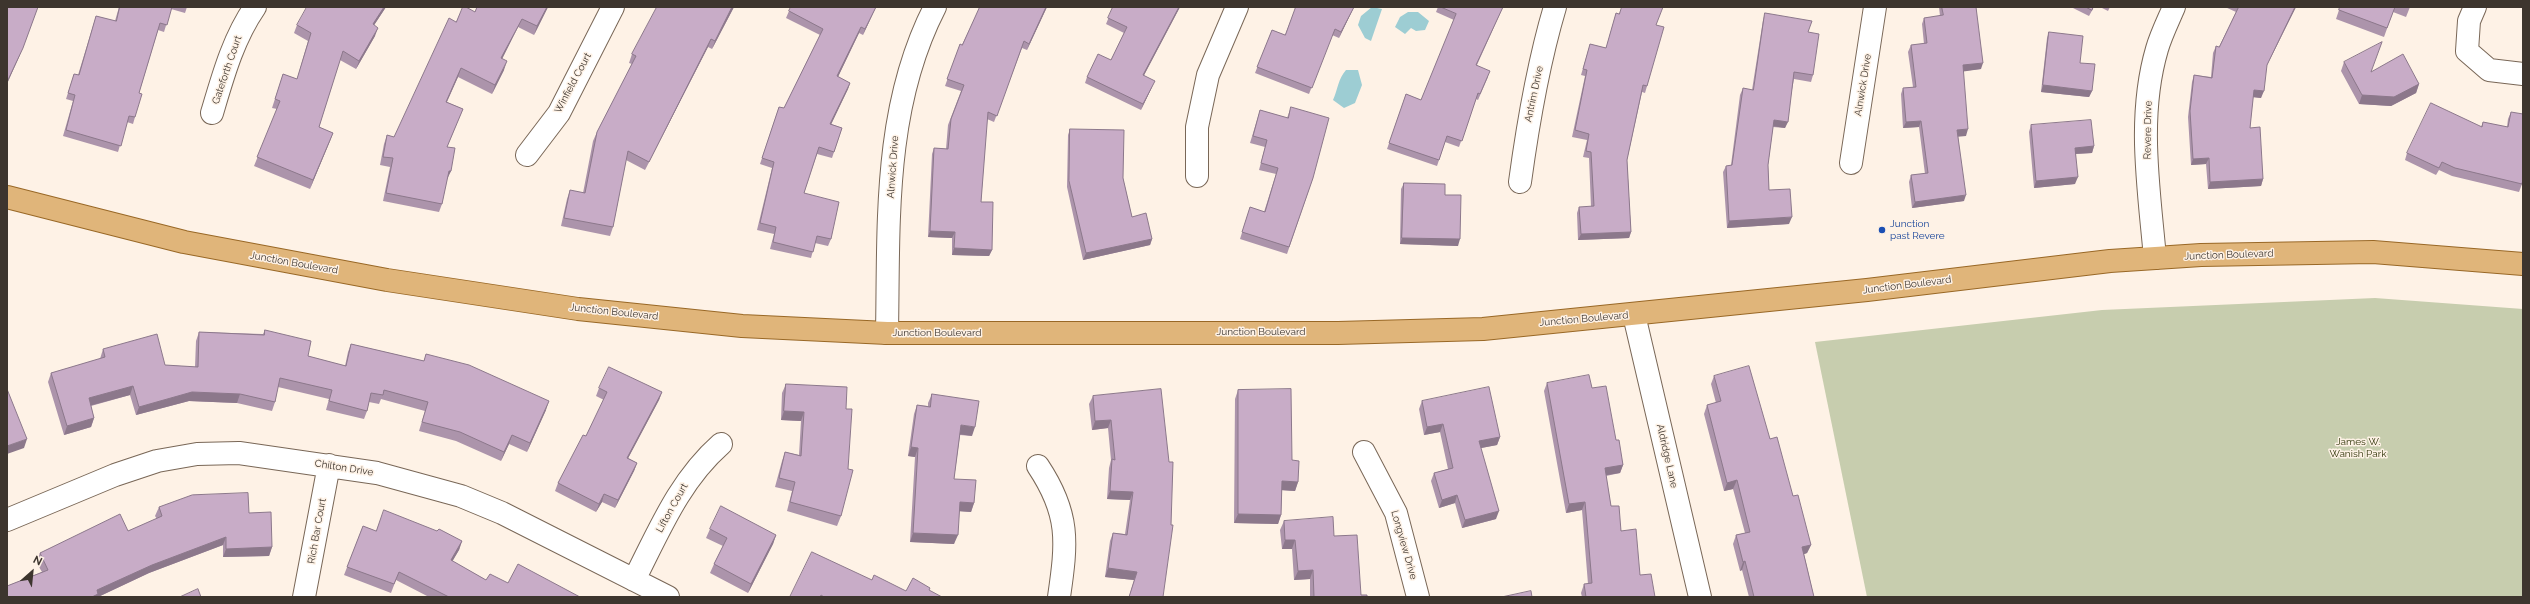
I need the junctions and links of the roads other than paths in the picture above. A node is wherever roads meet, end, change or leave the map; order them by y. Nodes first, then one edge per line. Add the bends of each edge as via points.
1 (255, 7) edge
2 (613, 7) edge
3 (935, 7) edge
4 (1237, 7) edge
5 (1555, 7) edge
6 (1875, 7) edge
7 (2174, 7) edge
8 (2475, 7) edge
9 (2523, 74) edge
10 (212, 113) dead end
11 (527, 155) dead end
12 (1850, 163) dead end
13 (1196, 176) dead end
14 (1520, 182) dead end
15 (7, 197) edge
16 (2156, 258) junction
17 (2523, 264) edge
18 (1634, 315) junction
19 (887, 333) junction
20 (721, 444) dead end
21 (1364, 452) dead end
22 (329, 465) junction
23 (1038, 466) dead end
24 (7, 520) edge
25 (634, 580) junction
26 (304, 597) edge
27 (668, 597) edge
28 (1059, 597) edge
29 (1418, 597) edge
30 (1700, 597) edge

1 - 10 street, Gateforth Court via 244,23 228,61
2 - 11 street, Winfield Court via 559,113
3 - 19 street, Alnwick Drive via 915,52 904,88 895,134 891,181
4 - 13 street via 1208,75 1197,127
5 - 14 street, Antrim Drive via 1546,36 1528,122
6 - 12 street, Alnwick Drive
7 - 16 street, Revere Drive via 2157,49 2149,87 2146,126
8 - 9 street via 2469,21 2467,51 2489,70
15 - 19 main road, Junction Boulevard via 184,242 395,281 586,310 742,326
16 - 17 main road, Junction Boulevard via 2215,254 2373,252
16 - 18 main road, Junction Boulevard
18 - 19 main road, Junction Boulevard via 1483,329 1338,333
18 - 30 street, Aldridge Lane
20 - 25 street, Lifton Court via 703,459 686,482
21 - 29 street, Longview Drive via 1396,513
22 - 24 street, Chilton Drive via 239,453 197,454 157,461 115,475
22 - 25 street, Chilton Drive via 384,474 461,496 502,513
22 - 26 street, Rich Bar Court
23 - 28 street via 1051,486 1061,509 1064,539
25 - 27 street, Chilton Drive

